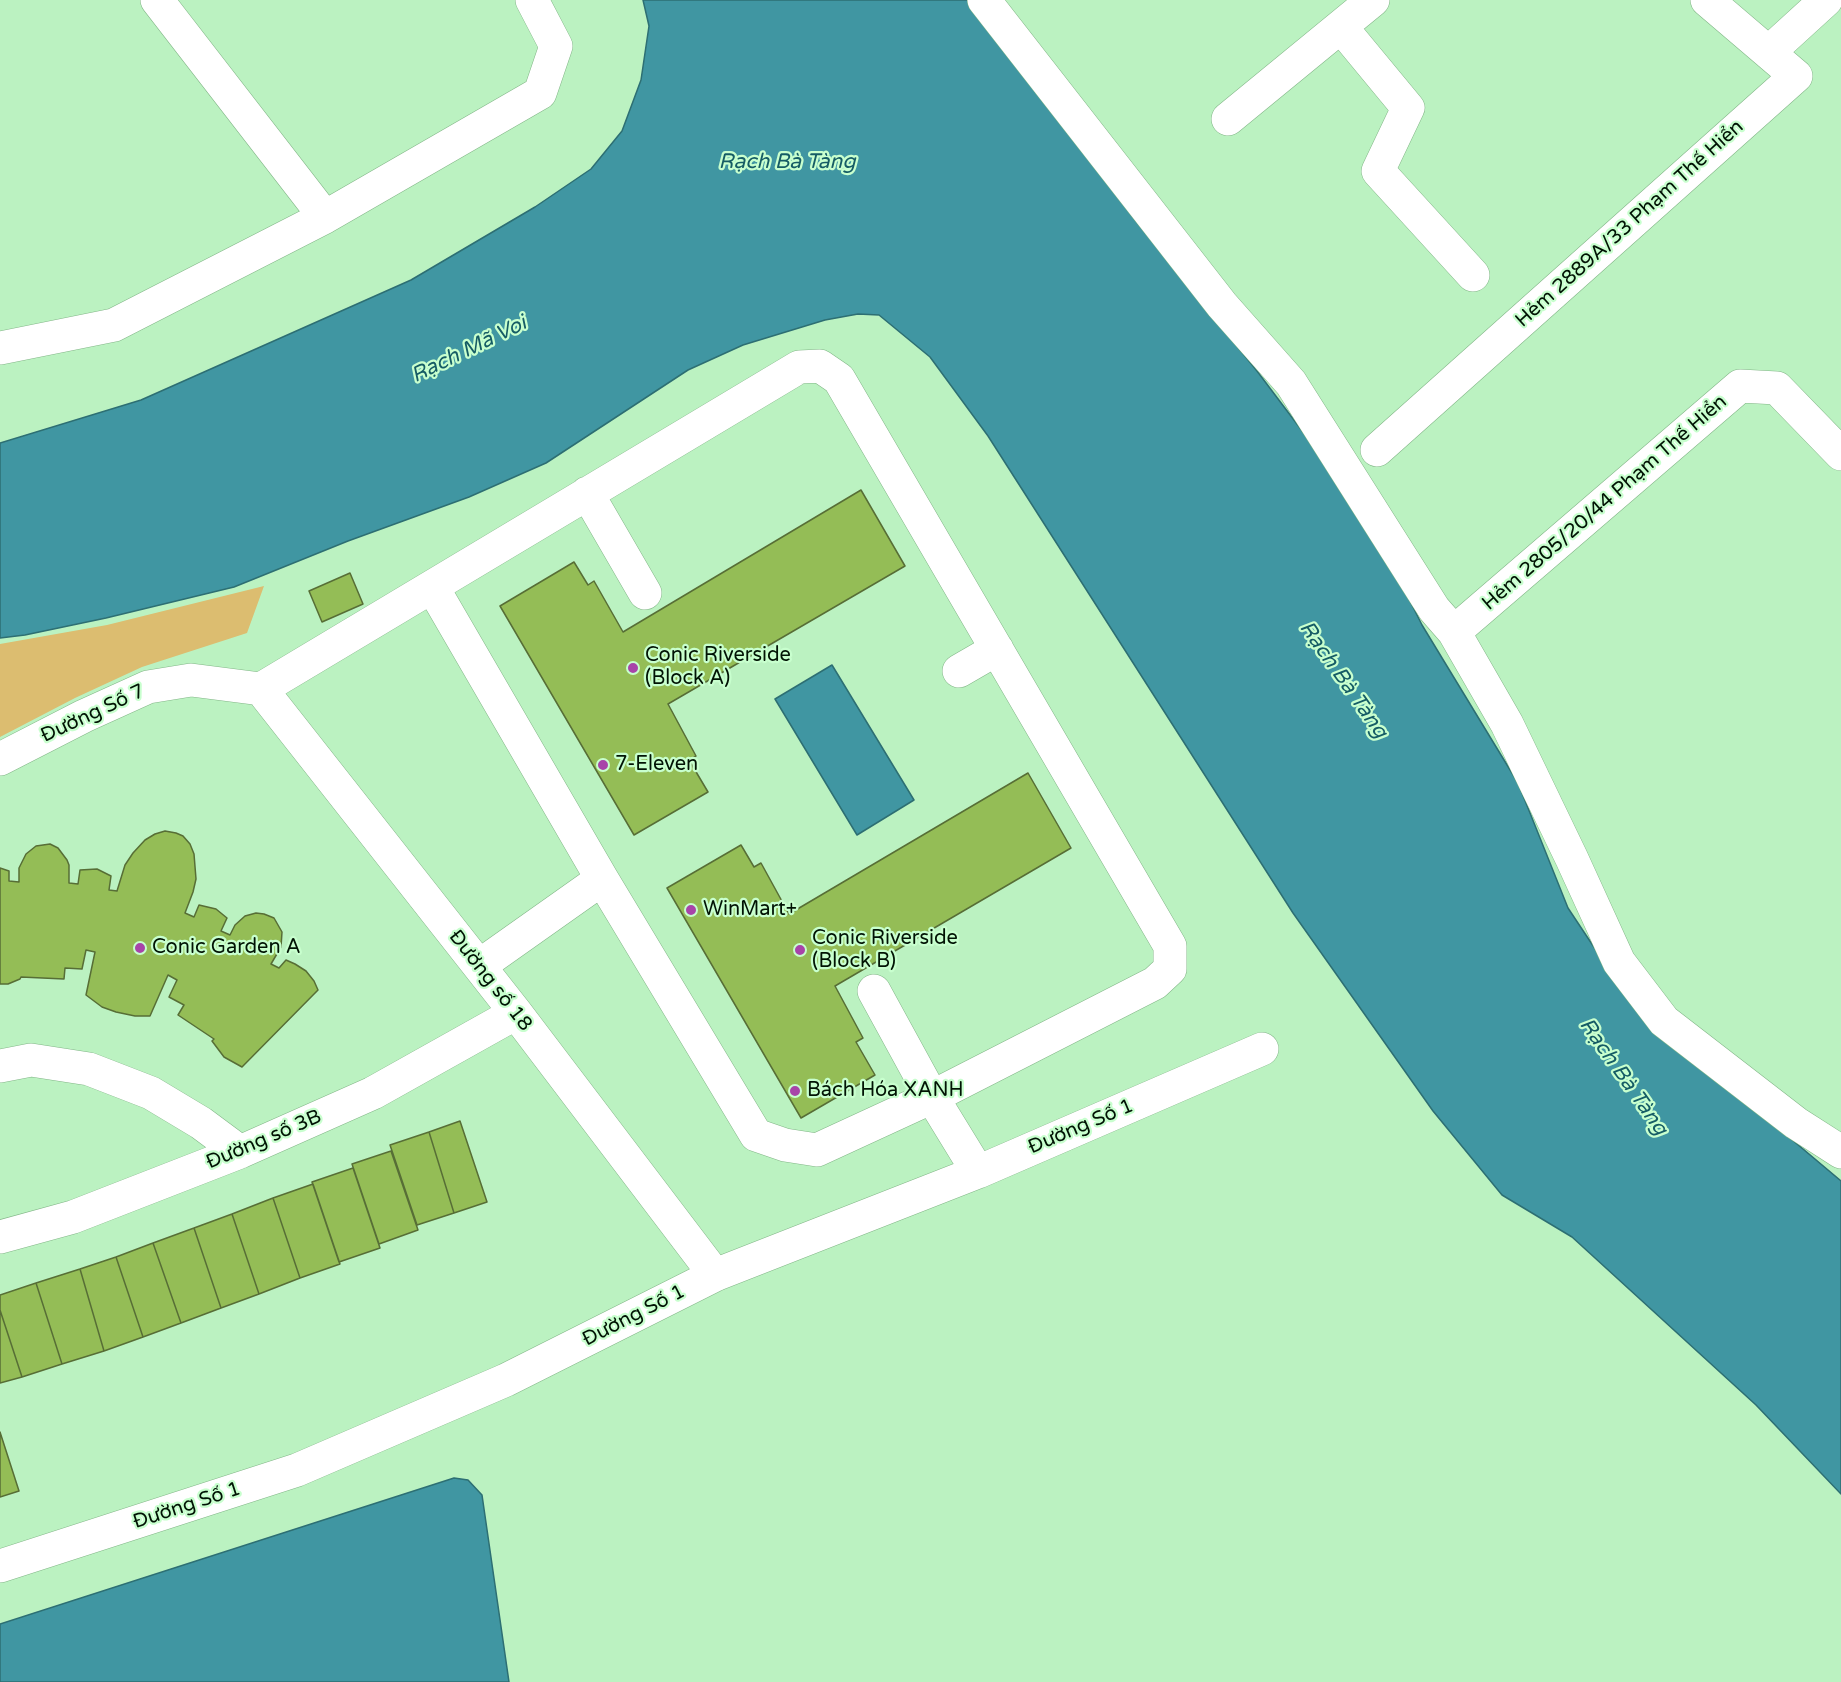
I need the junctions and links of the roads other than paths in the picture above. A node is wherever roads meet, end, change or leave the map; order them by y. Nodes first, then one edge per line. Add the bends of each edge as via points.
1 (157, 0) edge
2 (532, 0) edge
3 (984, 0) edge
4 (1373, 0) edge
5 (1707, 0) edge
6 (1826, 0) edge
7 (1341, 27) junction
8 (1769, 52) junction
9 (1228, 119) dead end
10 (325, 217) junction
11 (1473, 275) dead end
12 (0, 348) edge
13 (1377, 450) dead end
14 (1841, 454) edge
15 (587, 493) junction
16 (433, 588) junction
17 (645, 593) dead end
18 (1454, 632) junction
19 (997, 650) junction
20 (959, 671) dead end
21 (261, 689) junction
22 (0, 759) edge
23 (602, 879) junction
24 (478, 966) junction
25 (874, 991) dead end
26 (516, 1013) junction
27 (1262, 1049) dead end
28 (0, 1066) edge
29 (932, 1097) junction
30 (240, 1152) junction
31 (1841, 1152) edge
32 (978, 1172) junction
33 (0, 1237) edge
34 (715, 1275) junction
35 (0, 1566) edge

1 - 10 street
2 - 10 street via 556,46 540,93
3 - 18 street via 1222,304 1290,383 1434,609
4 - 7 street
5 - 8 street, Hẻm 2889A/33 Phạm Thế Hiển
6 - 8 street
7 - 9 street
7 - 11 street via 1408,108 1378,171
8 - 13 street, Hẻm 2889A/33 Phạm Thế Hiển via 1796,76
10 - 12 street via 114,325
14 - 18 street, Hẻm 2805/20/44 Phạm Thế Hiển via 1777,388 1740,387
15 - 16 street
15 - 17 street
15 - 19 street via 799,367 820,366 839,379
16 - 21 street
16 - 23 street
18 - 31 street via 1507,724 1619,962 1664,1021 1796,1123
19 - 20 street
19 - 29 street via 1170,946 1170,969 1155,983
21 - 22 street, Đường Số 7 via 191,680 148,687
21 - 24 street, Đường số 18
23 - 24 street
23 - 29 street via 756,1135 817,1150
24 - 26 street, Đường số 18
25 - 29 street
26 - 30 street, Đường số 3B via 373,1093
26 - 34 street, Đường số 18
27 - 32 street, Đường Số 1
28 - 30 street via 31,1060 89,1069 151,1093
29 - 32 street
30 - 33 street, Đường số 3B via 73,1217
32 - 34 street, Đường Số 1
34 - 35 street, Đường Số 1 via 506,1380 297,1470

